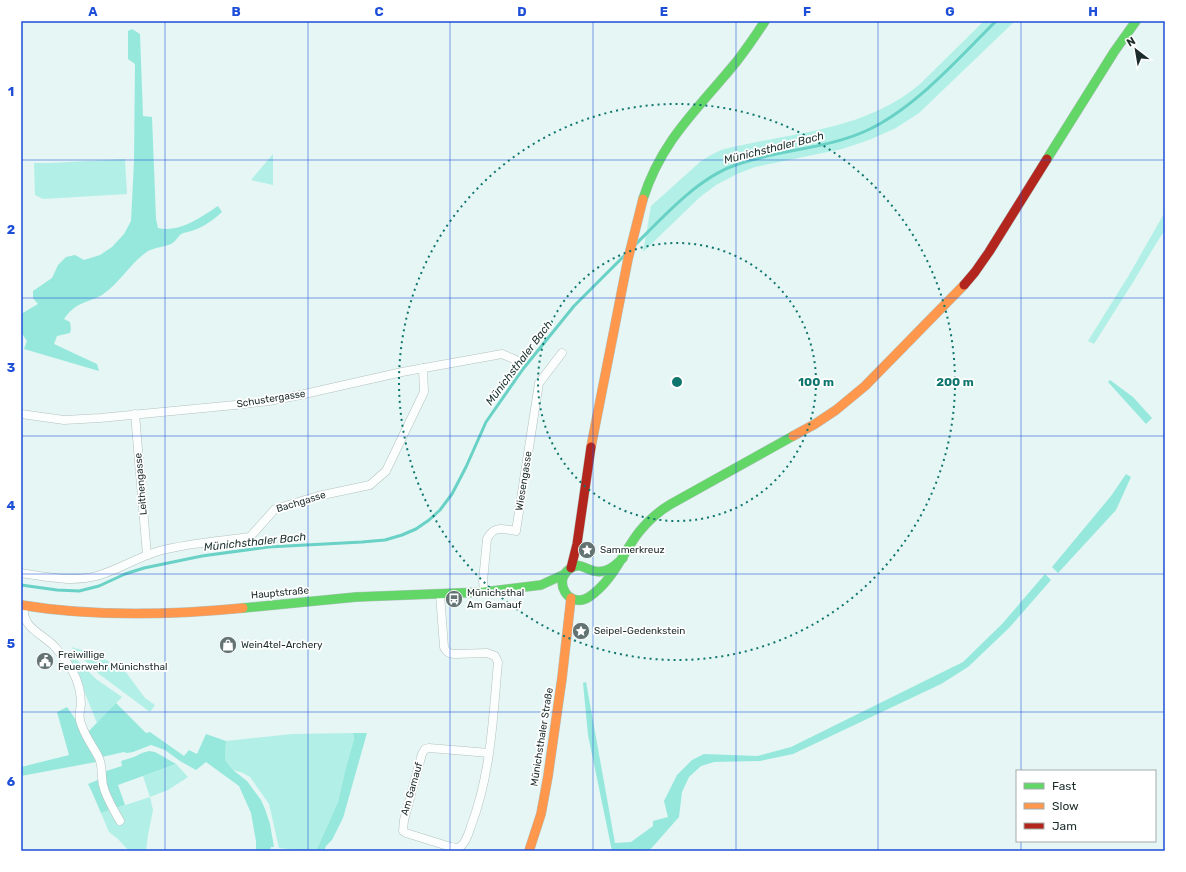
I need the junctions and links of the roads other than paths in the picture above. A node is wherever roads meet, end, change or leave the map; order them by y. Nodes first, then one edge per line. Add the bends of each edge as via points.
1 (765, 21) edge
2 (1136, 21) edge
3 (562, 353) dead end
4 (516, 360) dead end
5 (423, 368) junction
6 (21, 414) edge
7 (135, 414) junction
8 (578, 539) junction
9 (147, 554) junction
10 (623, 558) junction
11 (591, 570) junction
12 (568, 571) junction
13 (21, 573) edge
14 (541, 585) junction
15 (563, 589) junction
16 (484, 592) junction
17 (440, 594) junction
18 (591, 595) junction
19 (571, 598) junction
20 (23, 605) edge
21 (569, 625) junction
22 (489, 753) junction
23 (120, 821) dead end
24 (529, 851) edge

1 - 8 street via 731,69 683,122 662,153 648,184 633,239 601,387
2 - 10 street, Münichsthaler Straße via 989,252 957,293 866,386 836,410 657,513 646,523
3 - 16 street, Wiesengasse via 539,383 516,531 494,530 487,539
4 - 5 street, Schustergasse via 502,354
5 - 7 street, Schustergasse via 269,401
5 - 9 street, Bachgasse via 424,392 386,471 370,485 318,496 275,509 250,537
6 - 7 street, Schustergasse via 64,420
7 - 9 street, Leithengasse
8 - 11 street via 583,557
8 - 12 street via 575,557
9 - 13 street, Bachgasse via 89,578
10 - 11 street via 611,569 599,572
10 - 18 street, Münichsthaler Straße via 613,573
11 - 12 street via 577,566
11 - 18 street via 597,580 597,586
12 - 14 street, Hauptstraße
12 - 15 street via 563,579
14 - 15 street, Hauptstraße
14 - 16 street, Hauptstraße
15 - 19 street
16 - 17 street, Hauptstraße
17 - 20 street, Hauptstraße via 356,597 181,612 81,612 45,610
17 - 22 street, Am Gamauf via 446,651 450,654 487,653 495,656 498,662
18 - 19 street via 584,600
18 - 21 street, Münichsthaler Straße via 581,604
19 - 21 street, Münichsthaler Straße
20 - 23 street via 23,614 28,622 55,647 78,683 81,699 80,719 99,759 106,795
21 - 24 street, Münichsthaler Straße via 548,777
22 - 22 street, Am Gamauf via 425,749 403,831 457,848 462,846 481,798

